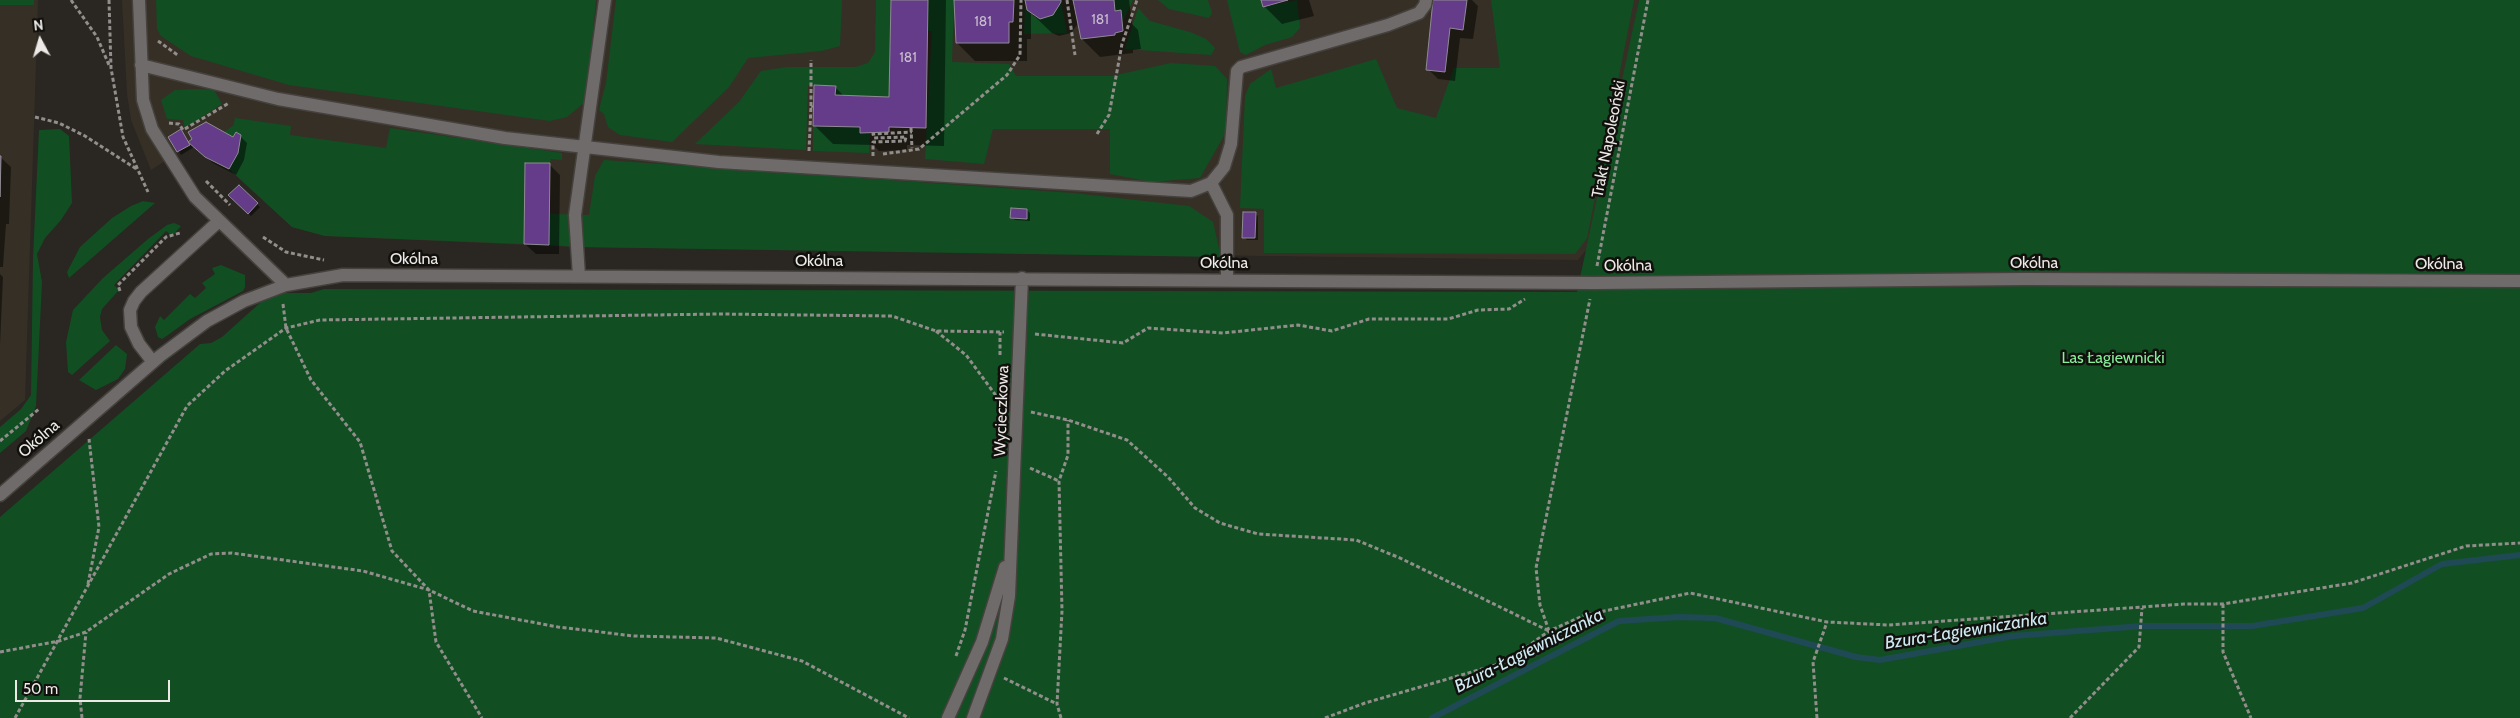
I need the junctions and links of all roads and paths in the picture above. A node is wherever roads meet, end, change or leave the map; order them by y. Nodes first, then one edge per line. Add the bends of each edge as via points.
1 (71, 0) edge
2 (109, 0) edge
3 (139, 0) edge
4 (605, 0) edge
5 (1021, 0) edge
6 (1067, 0) edge
7 (1137, 0) edge
8 (1426, 0) edge
9 (1648, 0) edge
10 (152, 36) dead end
11 (1076, 54) dead end
12 (811, 60) dead end
13 (187, 61) dead end
14 (142, 65) junction
15 (111, 68) junction
16 (238, 88) junction
17 (35, 116) dead end
18 (166, 123) dead end
19 (1096, 134) dead end
20 (586, 147) junction
21 (912, 148) junction
22 (818, 154) dead end
23 (863, 156) dead end
24 (872, 156) junction
25 (138, 170) junction
26 (205, 180) dead end
27 (1211, 183) junction
28 (148, 192) dead end
29 (233, 208) dead end
30 (219, 222) junction
31 (260, 235) dead end
32 (333, 260) dead end
33 (579, 276) junction
34 (1022, 278) junction
35 (1227, 280) junction
36 (2520, 281) edge
37 (1594, 283) junction
38 (286, 286) junction
39 (1530, 296) dead end
40 (286, 328) junction
41 (936, 331) junction
42 (1021, 332) junction
43 (154, 362) junction
44 (1000, 402) dead end
45 (39, 409) dead end
46 (1028, 411) dead end
47 (1068, 420) junction
48 (88, 435) dead end
49 (0, 440) edge
50 (998, 462) dead end
51 (0, 495) edge
52 (2520, 544) edge
53 (1011, 545) junction
54 (87, 587) junction
55 (429, 590) junction
56 (2223, 604) junction
57 (2142, 608) junction
58 (1827, 622) junction
59 (1549, 631) junction
60 (86, 632) junction
61 (58, 641) junction
62 (0, 652) edge
63 (955, 657) dead end
64 (1002, 677) dead end
65 (1057, 704) junction
66 (15, 718) edge
67 (82, 718) edge
68 (482, 718) edge
69 (908, 718) edge
70 (948, 718) edge
71 (973, 718) edge
72 (1061, 718) edge
73 (1325, 718) edge
74 (1817, 718) edge
75 (2070, 718) edge
76 (2251, 718) edge

1 - 15 path via 97,37
2 - 15 path
3 - 14 street
4 - 20 street
5 - 21 path via 1020,56 1007,75 918,149
6 - 11 path
7 - 19 path via 1122,44 1109,115
8 - 27 street via 1418,13 1388,24 1241,67 1236,77 1231,144 1224,167
9 - 37 path, Trakt Napoleoński
10 - 13 path
12 - 22 path via 809,154
14 - 16 street
14 - 30 street via 144,100 152,129 196,197
15 - 25 path via 123,137
16 - 18 path via 234,101 183,130 179,124
16 - 20 street via 278,99 505,138
17 - 25 path via 85,136
20 - 27 street via 729,163 1191,191
20 - 33 street via 575,215
21 - 24 path
21 - 24 path via 912,130 873,134 874,138 906,137 905,141 873,142
23 - 24 path
25 - 28 path
26 - 29 path
27 - 35 street via 1227,215
30 - 38 street
30 - 43 street via 134,301 130,310 131,327 139,344
31 - 32 path via 286,252
33 - 34 street, Okólna
33 - 38 street, Okólna via 342,275
34 - 35 street, Okólna
34 - 42 street, Wycieczkowa
35 - 37 street, Okólna
36 - 37 street, Okólna via 2016,279
37 - 59 path, Trakt Napoleoński via 1536,568 1540,605
38 - 40 path via 283,302
38 - 43 street, Okólna via 244,301 207,320
39 - 42 path via 1509,309 1478,310 1448,319 1369,319 1332,331 1298,325 1223,333 1148,328 1122,343
40 - 41 path via 320,320 728,314 892,316
40 - 54 path via 224,371 187,406
40 - 55 path via 311,380 360,442 392,551
41 - 42 path
41 - 44 path via 966,354
42 - 53 street, Wycieczkowa
43 - 51 street, Okólna
45 - 49 path
46 - 47 path
47 - 59 path via 1127,440 1168,477 1195,508 1220,523 1258,534 1356,540
47 - 65 path via 1068,454 1059,480 1062,611
48 - 54 path via 100,527
50 - 63 path via 965,630
52 - 56 path via 2466,546 2352,583
53 - 70 street, Wycieczkowa via 982,642
53 - 71 street, Wycieczkowa via 1009,596 1002,639
54 - 61 path
55 - 60 path via 363,571 232,553 211,554 169,574
55 - 68 path via 436,642
55 - 69 path via 473,611 558,627 634,636 716,638 802,661
56 - 57 path
56 - 76 path via 2222,652
57 - 58 path via 1889,625
57 - 75 path via 2139,647
58 - 59 path via 1690,593 1585,615
58 - 74 path via 1814,662
59 - 73 path via 1506,662
60 - 61 path
60 - 67 path via 80,698
61 - 62 path
61 - 66 path
64 - 65 path
65 - 72 path

